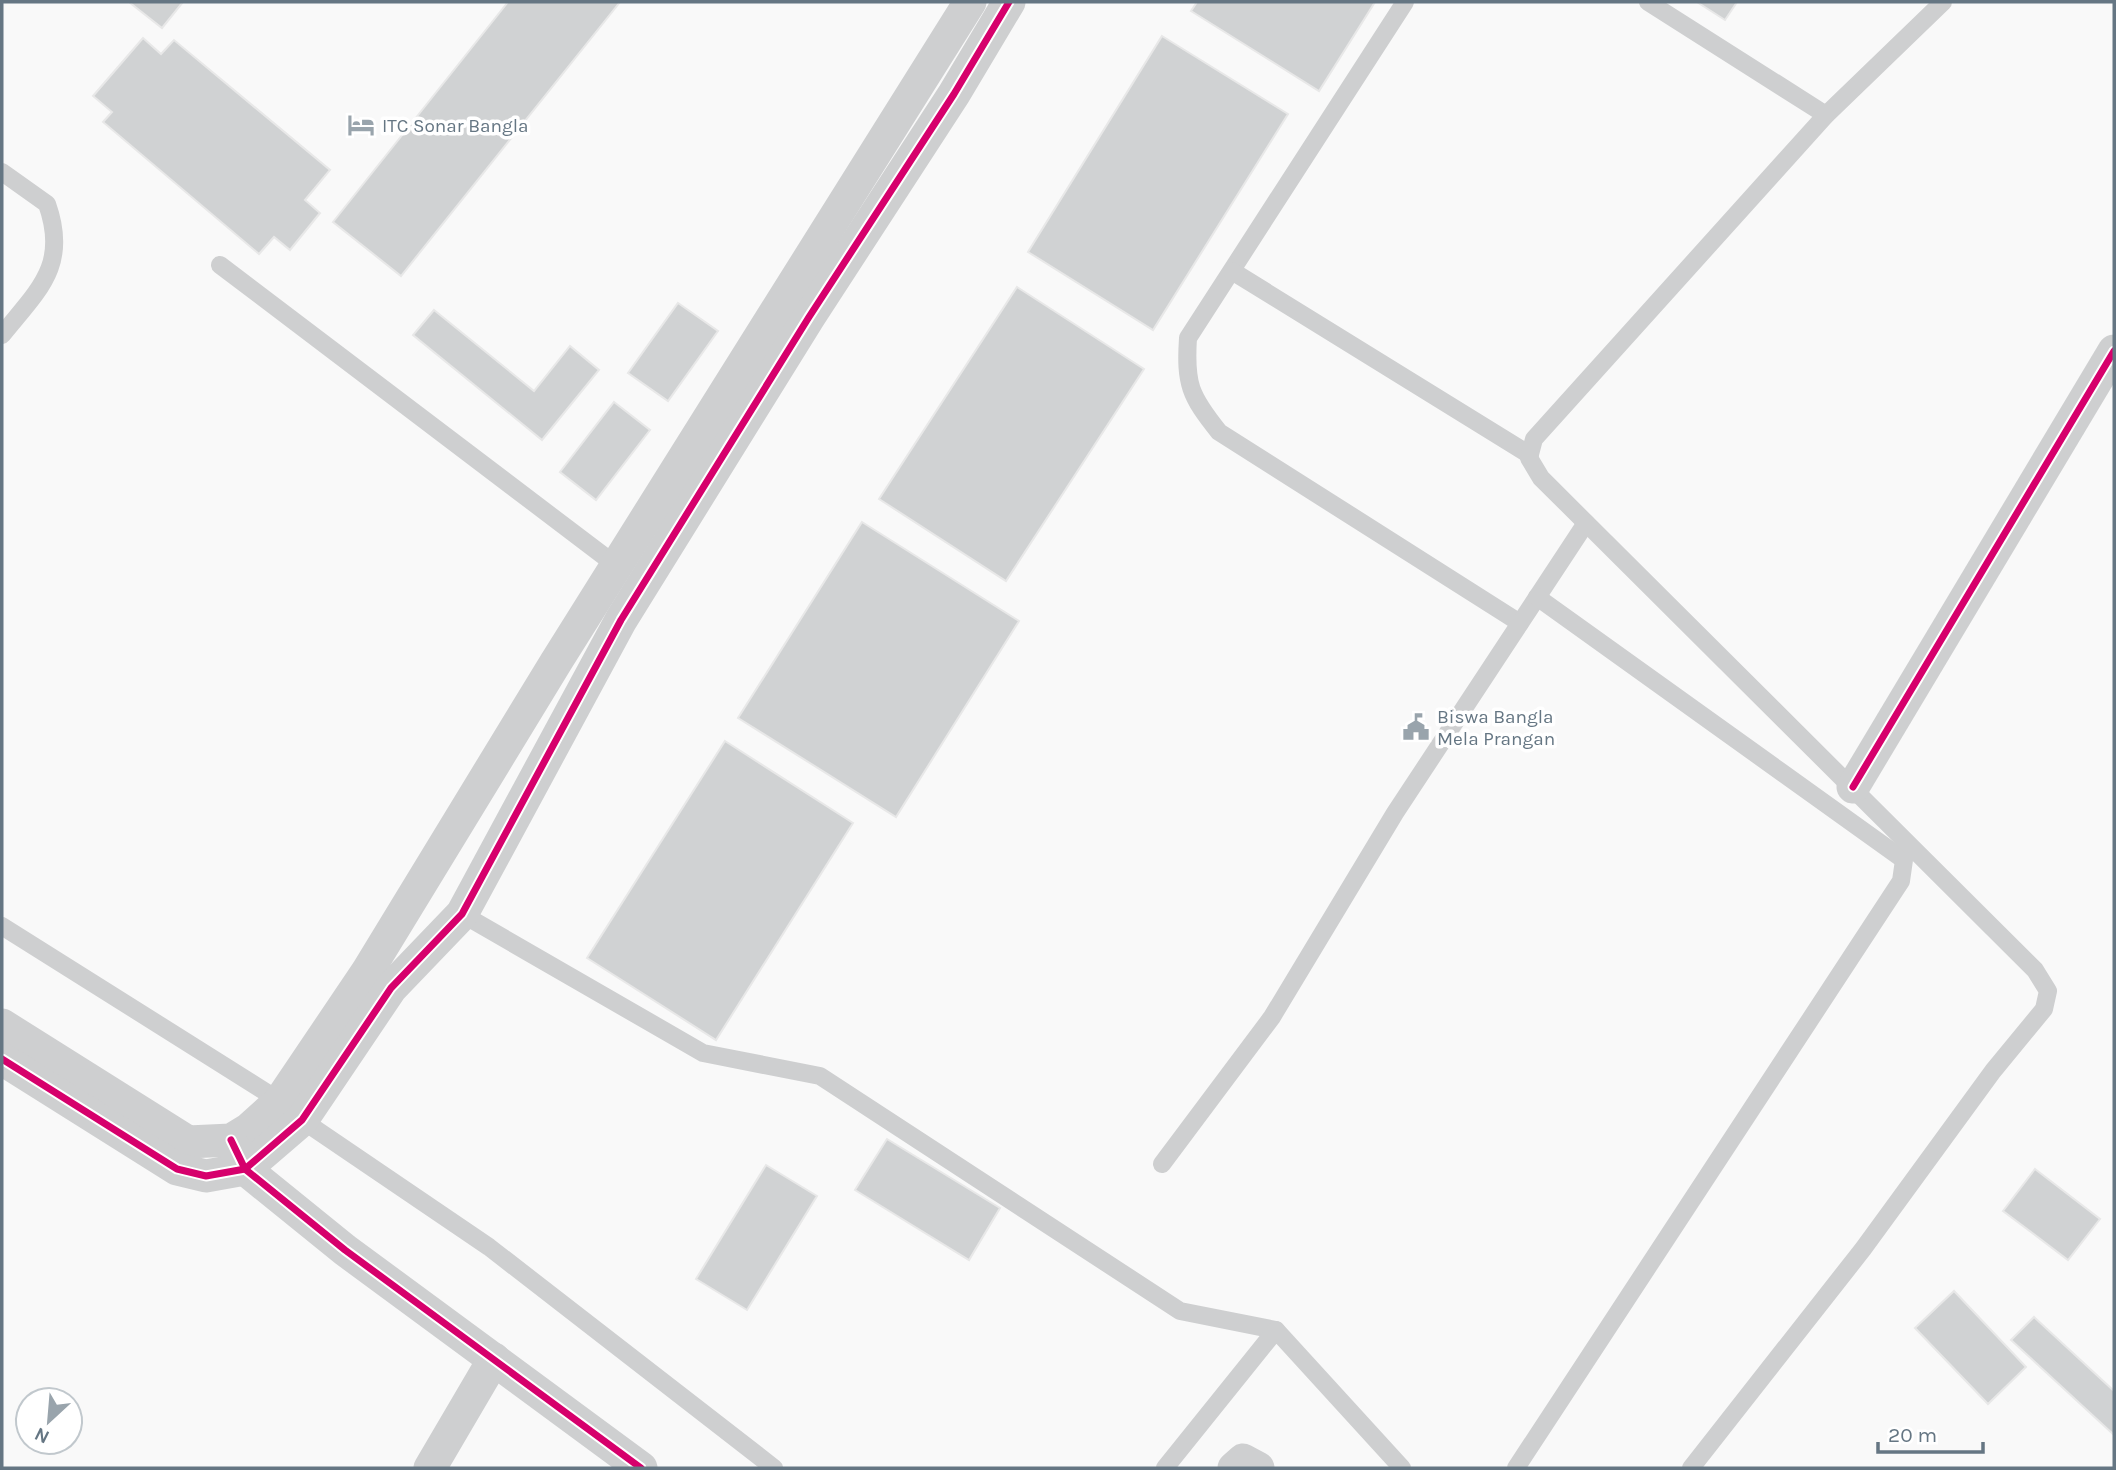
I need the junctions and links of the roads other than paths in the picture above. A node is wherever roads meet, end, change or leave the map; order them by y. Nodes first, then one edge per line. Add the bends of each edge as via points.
1 (970, 2) edge
2 (1009, 2) edge
3 (1405, 2) edge
4 (1648, 2) edge
5 (1943, 2) edge
6 (924, 72) junction
7 (954, 94) junction
8 (1826, 115) junction
9 (2, 172) edge
10 (220, 265) dead end
11 (1232, 271) junction
12 (2, 335) edge
13 (2114, 351) edge
14 (1530, 455) junction
15 (1586, 523) junction
16 (617, 566) junction
17 (1537, 597) junction
18 (607, 611) junction
19 (1520, 623) junction
20 (1853, 787) junction
21 (461, 914) junction
22 (2, 926) edge
23 (2, 1025) edge
24 (2, 1059) edge
25 (291, 1111) junction
26 (238, 1154) junction
27 (1162, 1164) dead end
28 (1276, 1330) junction
29 (494, 1359) junction
30 (430, 1468) edge
31 (641, 1468) edge
32 (774, 1468) edge
33 (1166, 1468) edge
34 (1234, 1468) edge
35 (1258, 1468) edge
36 (1402, 1468) edge
37 (1517, 1468) edge
38 (1691, 1468) edge

1 - 6 street
2 - 7 street
3 - 11 lane
4 - 8 lane
5 - 8 lane
6 - 7 lane
6 - 16 street
7 - 18 street via 809,317
8 - 14 lane via 1535,439
9 - 12 lane via 47,204 54,235 48,278
10 - 16 lane
11 - 14 lane
11 - 19 lane via 1188,338 1186,373 1197,404 1219,432
13 - 20 street
14 - 15 lane via 1541,478
15 - 17 lane
15 - 20 lane
16 - 18 street
17 - 19 lane
17 - 37 lane via 1904,860 1901,881
18 - 21 street
18 - 25 street via 367,972
19 - 27 lane via 1395,813 1272,1017
20 - 38 lane via 2035,970 2048,990 2044,1009
21 - 25 street via 391,988
21 - 28 lane via 702,1053 820,1076 1180,1311
22 - 25 lane
23 - 26 street via 188,1142
24 - 26 street via 177,1169 206,1176
25 - 26 street
25 - 32 lane via 489,1247
26 - 29 street via 345,1250
28 - 33 lane
28 - 36 lane
29 - 30 street
29 - 31 street
34 - 35 street via 1243,1460

